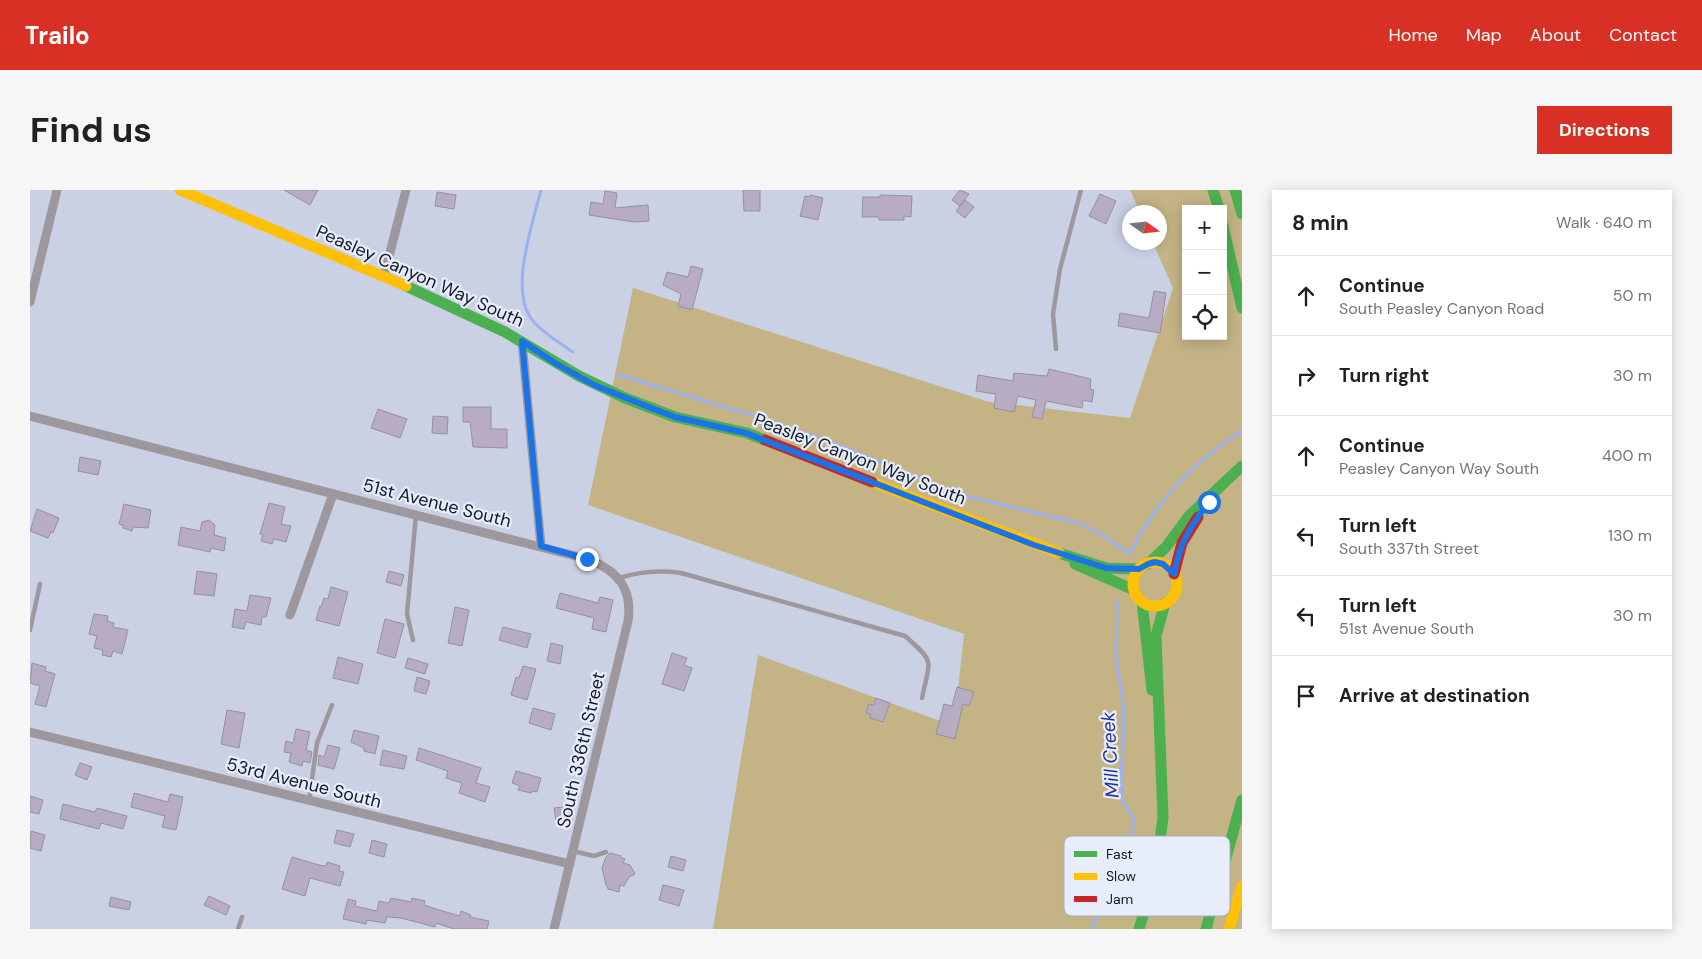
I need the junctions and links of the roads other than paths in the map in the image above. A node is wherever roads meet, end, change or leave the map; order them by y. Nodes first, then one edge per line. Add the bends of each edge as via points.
1 (57, 190) edge
2 (180, 190) edge
3 (406, 190) edge
4 (1081, 190) edge
5 (1213, 190) edge
6 (1235, 190) edge
7 (1217, 205) edge
8 (1242, 214) edge
9 (1227, 243) edge
10 (30, 259) edge
11 (40, 261) junction
12 (384, 276) junction
13 (30, 302) edge
14 (1242, 308) edge
15 (522, 341) junction
16 (1056, 349) dead end
17 (30, 416) edge
18 (1239, 468) edge
19 (333, 494) junction
20 (416, 515) junction
21 (1034, 545) junction
22 (541, 546) junction
23 (1143, 566) junction
24 (1174, 574) junction
25 (620, 578) junction
26 (40, 584) dead end
27 (1134, 590) junction
28 (1142, 602) junction
29 (1165, 603) junction
30 (290, 615) dead end
31 (30, 630) edge
32 (414, 640) dead end
33 (922, 698) dead end
34 (332, 705) dead end
35 (1159, 719) junction
36 (30, 732) edge
37 (1242, 800) edge
38 (309, 801) junction
39 (1161, 836) edge
40 (1230, 843) edge
41 (573, 851) junction
42 (606, 852) dead end
43 (570, 864) junction
44 (1242, 886) edge
45 (1143, 916) edge
46 (1210, 916) edge
47 (242, 917) dead end
48 (238, 929) edge
49 (554, 929) edge
50 (1139, 929) edge
51 (1206, 929) edge
52 (1229, 929) edge

1 - 11 street
2 - 12 main road, Peasley Canyon Way South
3 - 12 street
4 - 16 lane via 1060,269 1053,314
5 - 7 main road
6 - 8 main road
9 - 14 main road
10 - 11 street
11 - 13 street
12 - 15 main road, Peasley Canyon Way South
15 - 21 main road, Peasley Canyon Way South via 571,372 625,398 675,417 746,433
15 - 22 street
17 - 19 street, 51st Avenue South
18 - 23 main road via 1189,516 1166,547
18 - 24 main road via 1188,531
19 - 20 street, 51st Avenue South
19 - 30 street
20 - 22 street, 51st Avenue South
20 - 32 lane via 407,614
21 - 23 main road, Peasley Canyon Way South via 1106,568
21 - 27 main road, Peasley Canyon Way South
22 - 25 street, 51st Avenue South via 598,563
23 - 24 main road via 1163,564
23 - 27 main road via 1134,579
24 - 29 main road via 1176,587
25 - 33 lane via 636,573 681,573 905,636 928,657
25 - 41 street, South 336th Street via 630,608 629,615
26 - 31 lane
27 - 28 main road
28 - 29 main road via 1154,606
28 - 35 main road via 1149,676
29 - 35 main road via 1156,636
34 - 38 lane via 317,743
35 - 39 main road via 1163,818
36 - 38 street, 53rd Avenue South
37 - 40 main road
38 - 43 street, 53rd Avenue South
41 - 42 lane via 594,856
41 - 43 street, South 336th Street
43 - 49 street, South 336th Street
44 - 52 main road
45 - 50 main road
46 - 51 main road
47 - 48 lane

